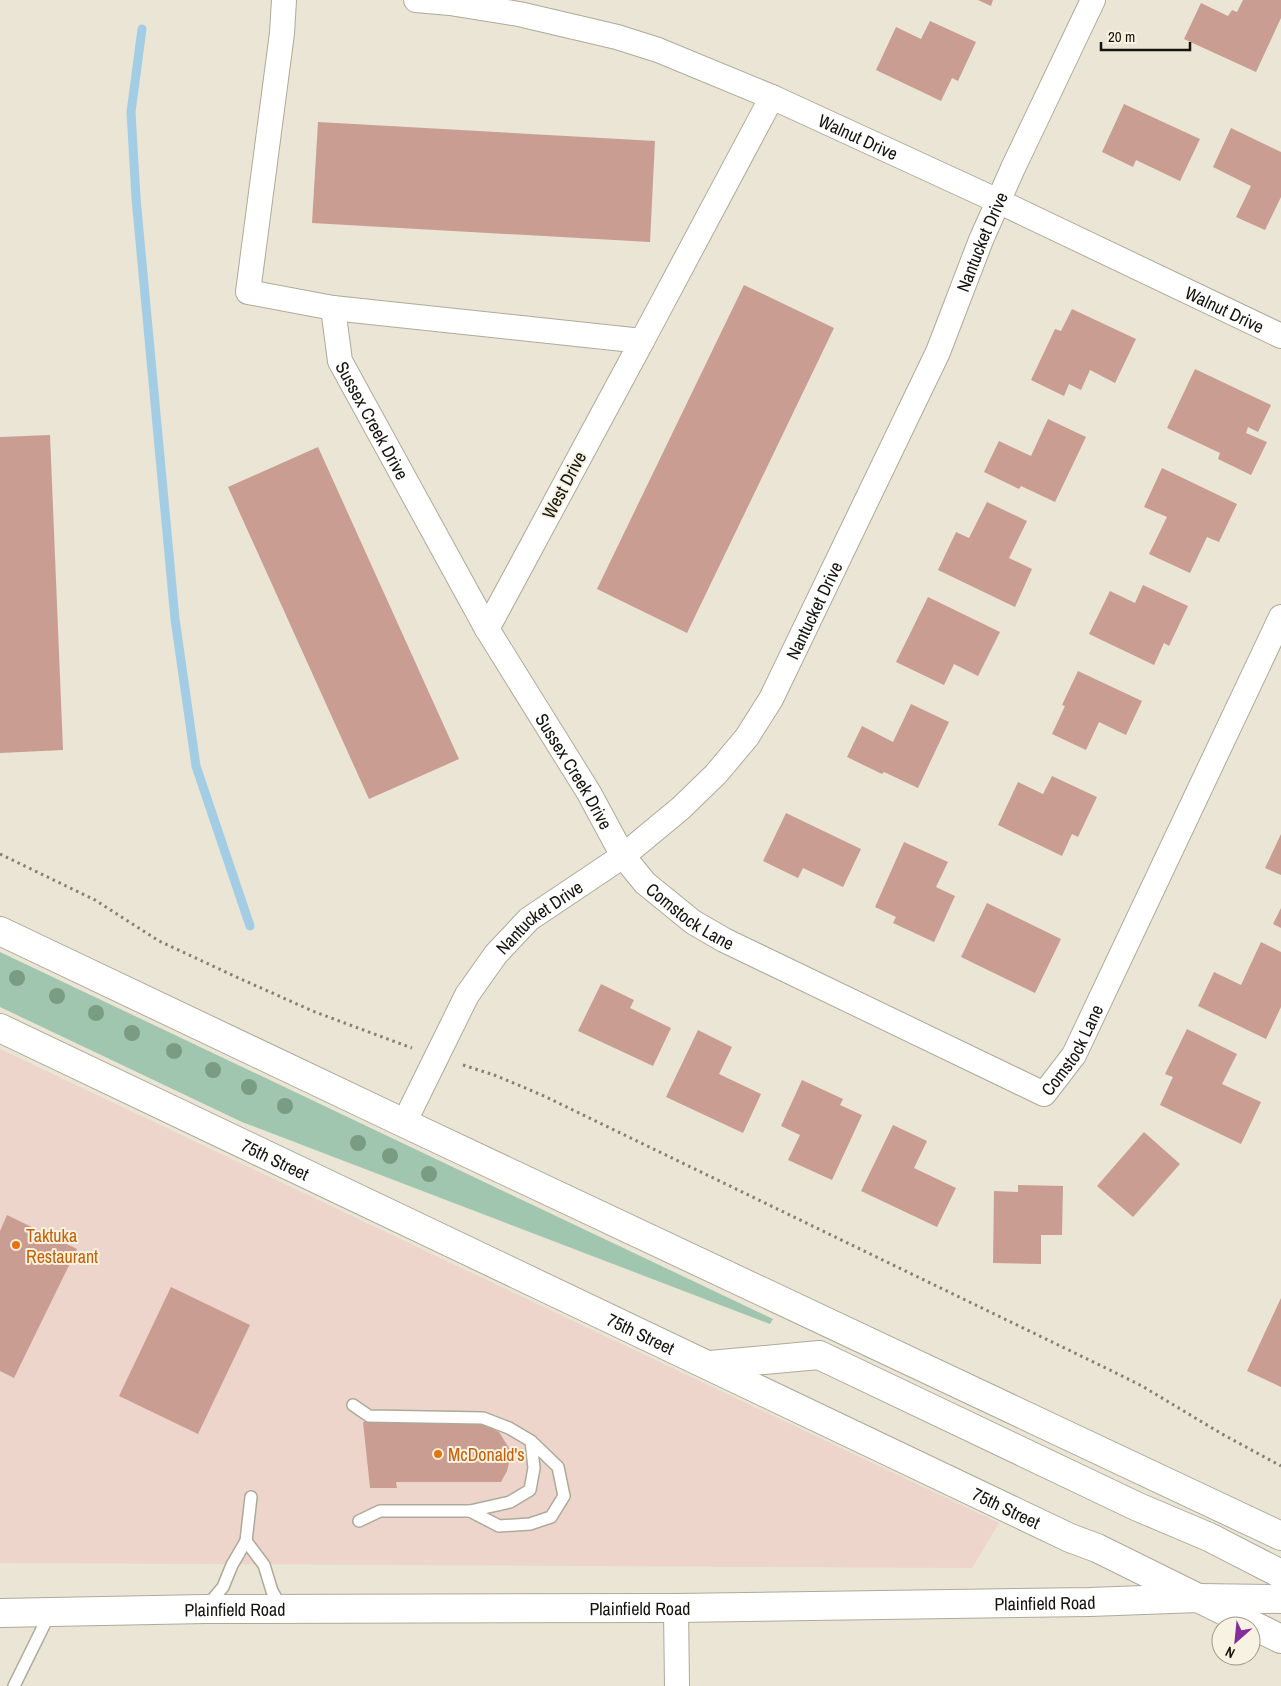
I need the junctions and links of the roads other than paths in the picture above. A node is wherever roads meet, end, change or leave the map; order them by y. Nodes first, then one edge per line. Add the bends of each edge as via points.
1 (284, 0) edge
2 (416, 0) edge
3 (1093, 0) edge
4 (772, 97) junction
5 (998, 201) junction
6 (333, 308) junction
7 (1281, 336) edge
8 (642, 341) junction
9 (1281, 617) edge
10 (487, 629) junction
11 (623, 856) junction
12 (0, 931) edge
13 (0, 1028) edge
14 (404, 1123) junction
15 (710, 1365) junction
16 (353, 1405) dead end
17 (531, 1441) junction
18 (251, 1497) dead end
19 (470, 1512) junction
20 (359, 1521) dead end
21 (1278, 1529) edge
22 (246, 1541) junction
23 (1281, 1574) edge
24 (1198, 1598) junction
25 (1281, 1599) edge
26 (205, 1608) junction
27 (282, 1608) junction
28 (676, 1608) junction
29 (51, 1612) junction
30 (0, 1613) edge
31 (1281, 1639) edge
32 (14, 1686) edge
33 (677, 1686) edge

1 - 6 street via 248,292
2 - 4 street, Walnut Drive via 519,14 617,37 658,50
3 - 5 street, Nantucket Drive
4 - 5 street, Walnut Drive
4 - 8 street, West Drive
5 - 7 street, Walnut Drive
5 - 11 street, Nantucket Drive via 938,352 771,699 716,774
6 - 8 street
6 - 10 street, Sussex Creek Drive via 340,361
8 - 10 street, West Drive
9 - 11 street, Comstock Lane via 1074,1055 1044,1094 724,940 693,922 645,882
10 - 11 street, Sussex Creek Drive via 589,793
11 - 14 street, Nantucket Drive via 529,918 496,954 467,995
12 - 14 main road
13 - 15 main road, 75th Street
14 - 21 main road
15 - 23 main road via 819,1355 1209,1537
15 - 24 main road, 75th Street
16 - 17 lane via 369,1416 483,1418
17 - 19 lane via 534,1468 530,1490 510,1502
17 - 19 lane via 558,1467 564,1496 551,1517 530,1524 499,1526
18 - 22 lane
19 - 20 lane via 380,1511
22 - 26 lane via 223,1587
22 - 27 lane via 264,1565 272,1591
24 - 25 main road, Plainfield Road
24 - 28 main road, Plainfield Road
24 - 31 main road, 75th Street
26 - 27 main road, Plainfield Road
26 - 29 main road, Plainfield Road
27 - 28 main road, Plainfield Road
28 - 33 street
29 - 30 main road, Plainfield Road
29 - 32 lane

